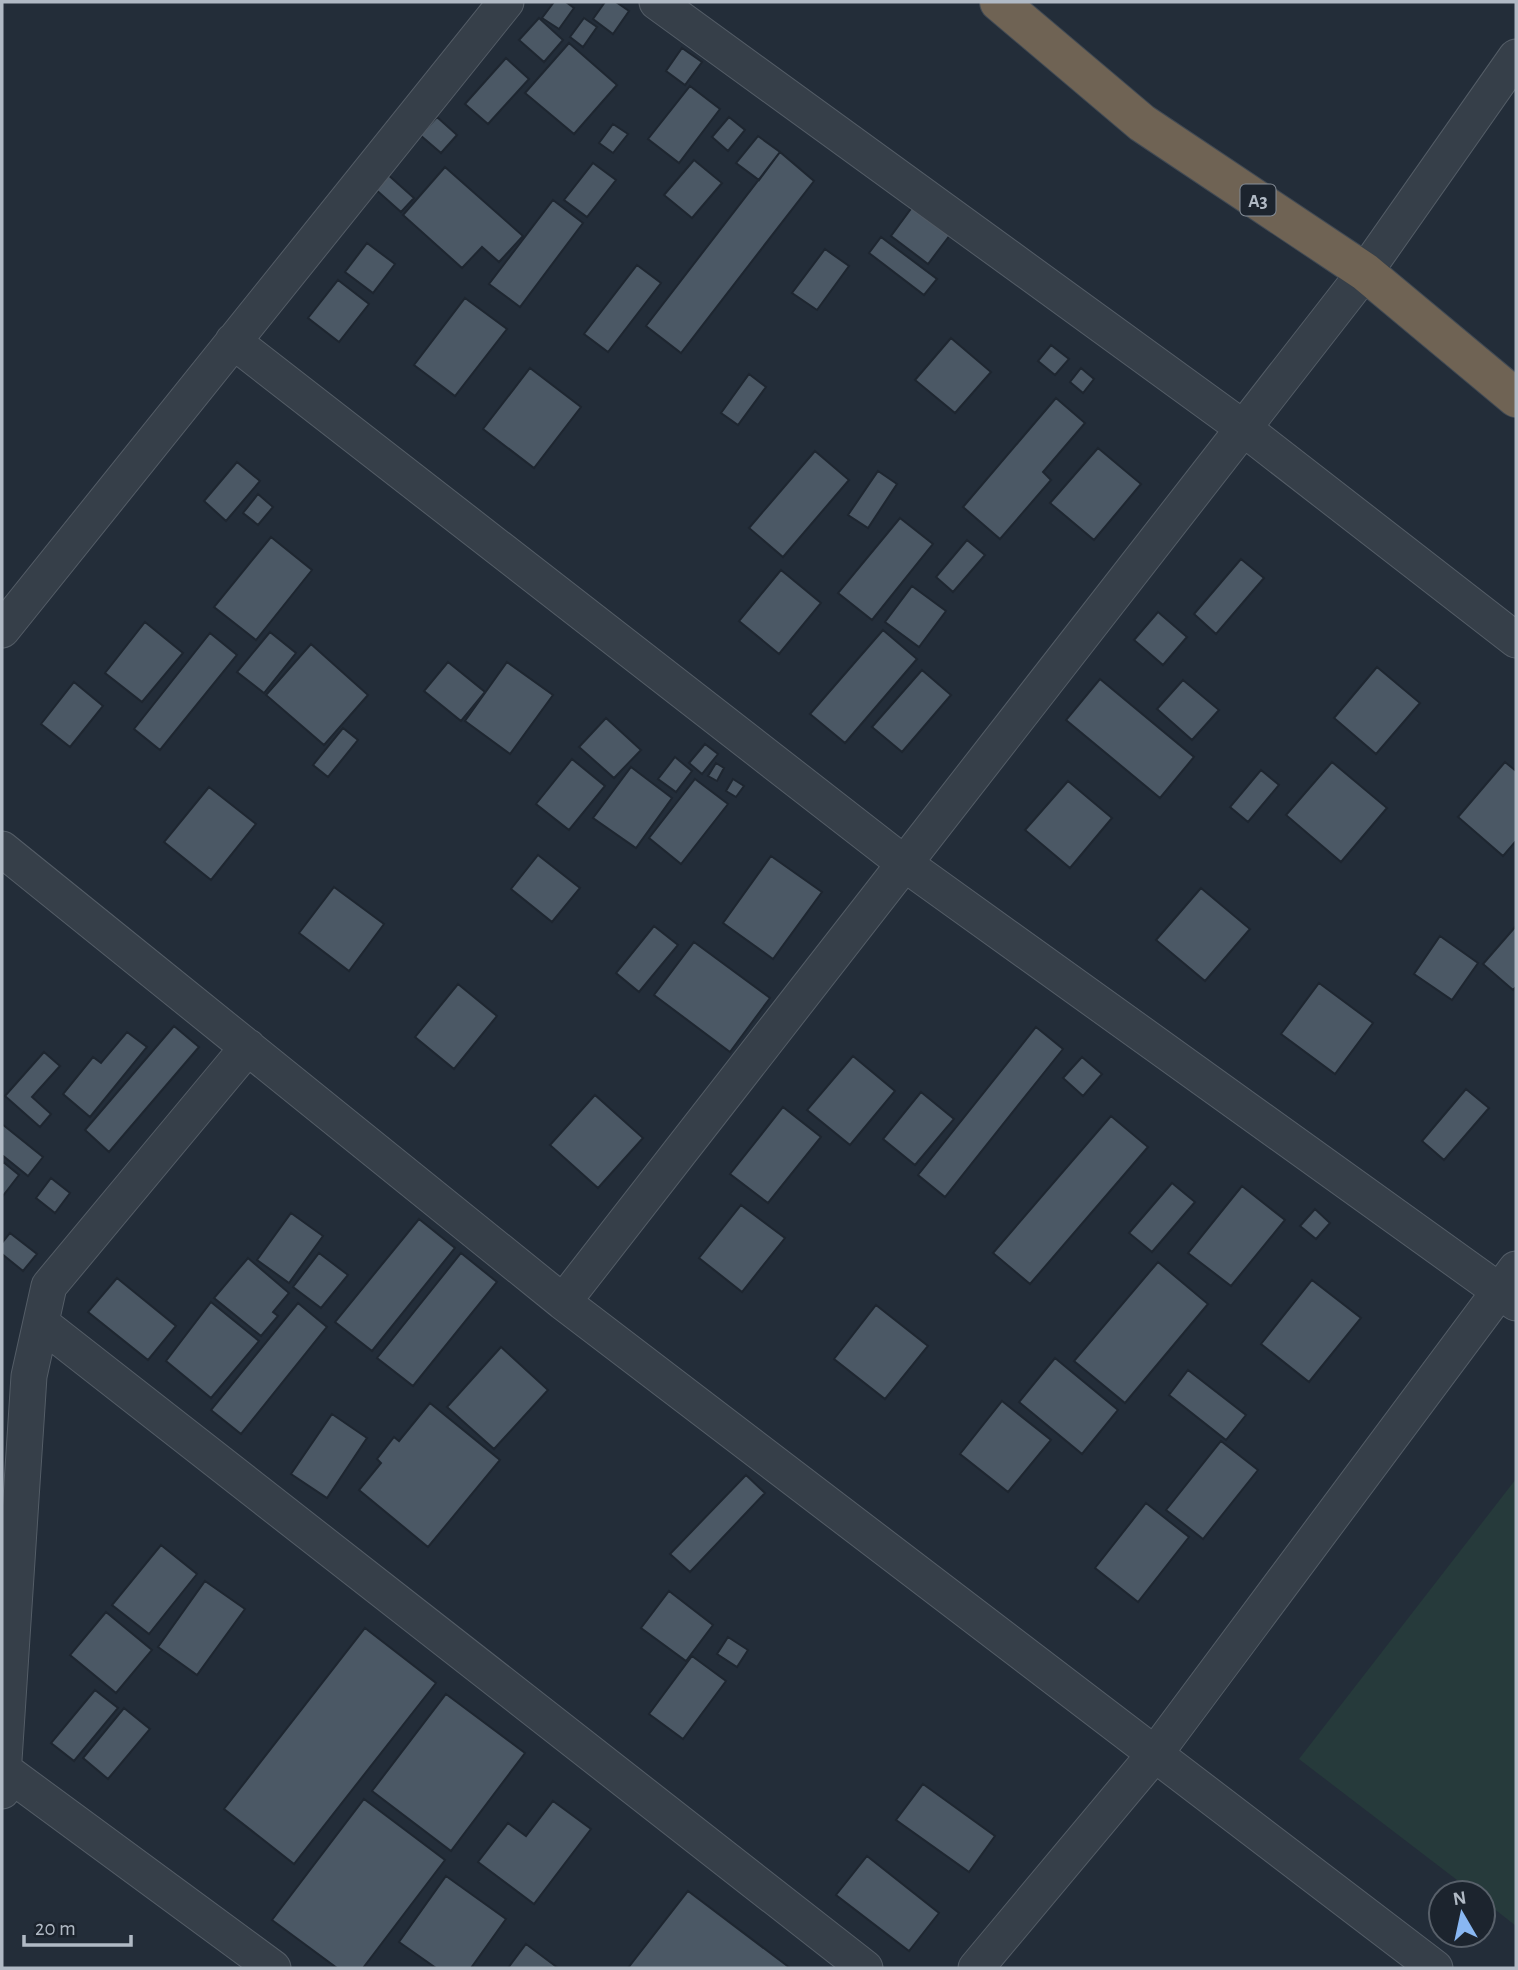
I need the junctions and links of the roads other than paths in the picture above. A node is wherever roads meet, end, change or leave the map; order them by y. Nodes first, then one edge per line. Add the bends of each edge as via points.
1 (506, 2) edge
2 (657, 2) edge
3 (999, 2) edge
4 (1516, 57) edge
5 (1365, 272) junction
6 (233, 341) junction
7 (1516, 398) edge
8 (1242, 428) junction
9 (2, 631) edge
10 (1516, 640) edge
11 (2, 849) edge
12 (905, 864) junction
13 (248, 1047) junction
14 (1511, 1288) edge
15 (564, 1302) junction
16 (41, 1323) junction
17 (1154, 1755) junction
18 (3, 1781) edge
19 (273, 1968) edge
20 (865, 1968) edge
21 (976, 1968) edge
22 (1435, 1968) edge

1 - 6 street
2 - 8 street
3 - 5 highway, A3 via 1142,123
4 - 5 street
5 - 7 highway, A3
5 - 8 street
6 - 9 street
6 - 12 street
8 - 10 street
8 - 12 street
11 - 13 street
12 - 14 street
12 - 15 street
13 - 15 street
13 - 16 street via 49,1286
14 - 17 street
15 - 17 street
16 - 18 street via 29,1376
16 - 20 street
17 - 21 street
17 - 22 street
18 - 19 street

